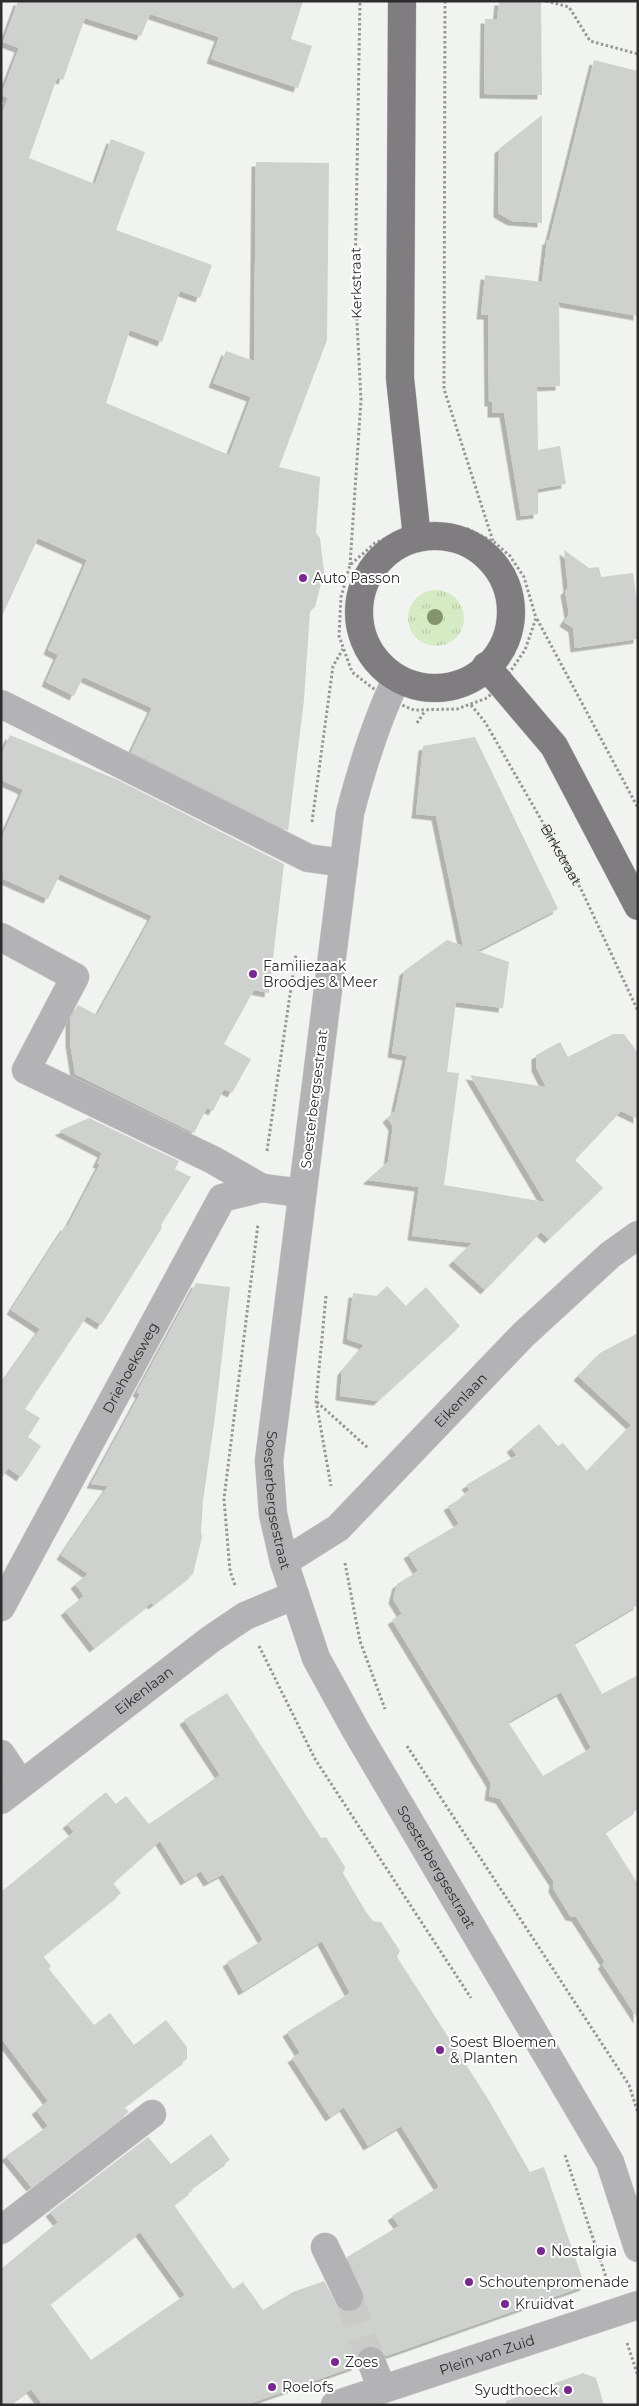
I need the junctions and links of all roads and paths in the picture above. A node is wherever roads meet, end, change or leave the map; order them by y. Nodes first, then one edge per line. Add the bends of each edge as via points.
1 (360, 1) edge
2 (402, 1) edge
3 (444, 1) edge
4 (546, 1) edge
5 (638, 54) edge
6 (416, 532) junction
7 (494, 542) junction
8 (350, 565) junction
9 (536, 618) junction
10 (494, 676) junction
11 (392, 688) junction
12 (1, 704) edge
13 (471, 705) junction
14 (638, 808) edge
15 (344, 862) junction
16 (638, 906) edge
17 (1, 937) edge
18 (638, 1011) edge
19 (262, 1188) junction
20 (302, 1193) junction
21 (638, 1235) edge
22 (316, 1401) dead end
23 (393, 1470) junction
24 (284, 1562) junction
25 (295, 1595) junction
26 (1, 1607) edge
27 (1, 1754) edge
28 (11, 1792) edge
29 (152, 2114) dead end
30 (1, 2230) edge
31 (325, 2247) dead end
32 (638, 2248) edge
33 (349, 2297) tunnel mouth
34 (638, 2305) edge
35 (371, 2361) tunnel mouth
36 (382, 2389) junction
37 (335, 2405) edge

1 - 8 path, Kerkstraat via 355,283 361,400
2 - 6 main road via 400,378
3 - 7 path via 444,389
4 - 5 path via 569,7 590,41
6 - 7 path via 438,525 468,529
6 - 8 path via 375,543
6 - 10 main road via 463,541 483,553 498,570 508,590 511,614 507,636 496,657
6 - 11 main road via 375,564 363,587 358,611 362,636
7 - 9 path via 510,556 524,577
8 - 11 path, Kerkstraat via 341,597 339,636 352,672
9 - 10 path, Kerkstraat via 525,650
9 - 14 path
10 - 11 main road via 480,673 459,684 436,688 413,685
10 - 13 path, Kerkstraat via 487,698
10 - 16 main road via 554,746
11 - 13 path, Kerkstraat via 414,710 457,709
11 - 15 street, Soesterbergsestraat via 361,772 350,813
12 - 15 street via 308,858
13 - 18 path, Birkstraat via 485,722 581,889
15 - 20 street, Soesterbergsestraat
17 - 19 street via 75,977 26,1070 213,1160
19 - 20 street, Driehoeksweg
19 - 26 street, Driehoeksweg via 222,1198
20 - 24 street, Soesterbergsestraat via 270,1461 273,1514
21 - 23 street, Eikenlaan via 610,1255 523,1336
22 - 23 path
23 - 24 street, Eikenlaan via 338,1528
24 - 25 street, Soesterbergsestraat
25 - 28 street, Eikenlaan via 245,1616 210,1639
25 - 32 street, Soesterbergsestraat via 316,1658 355,1729 610,2162
27 - 28 street
29 - 30 street
31 - 33 street
34 - 36 street, Plein van Zuid
35 - 36 street
36 - 37 street, Plein van Zuid

